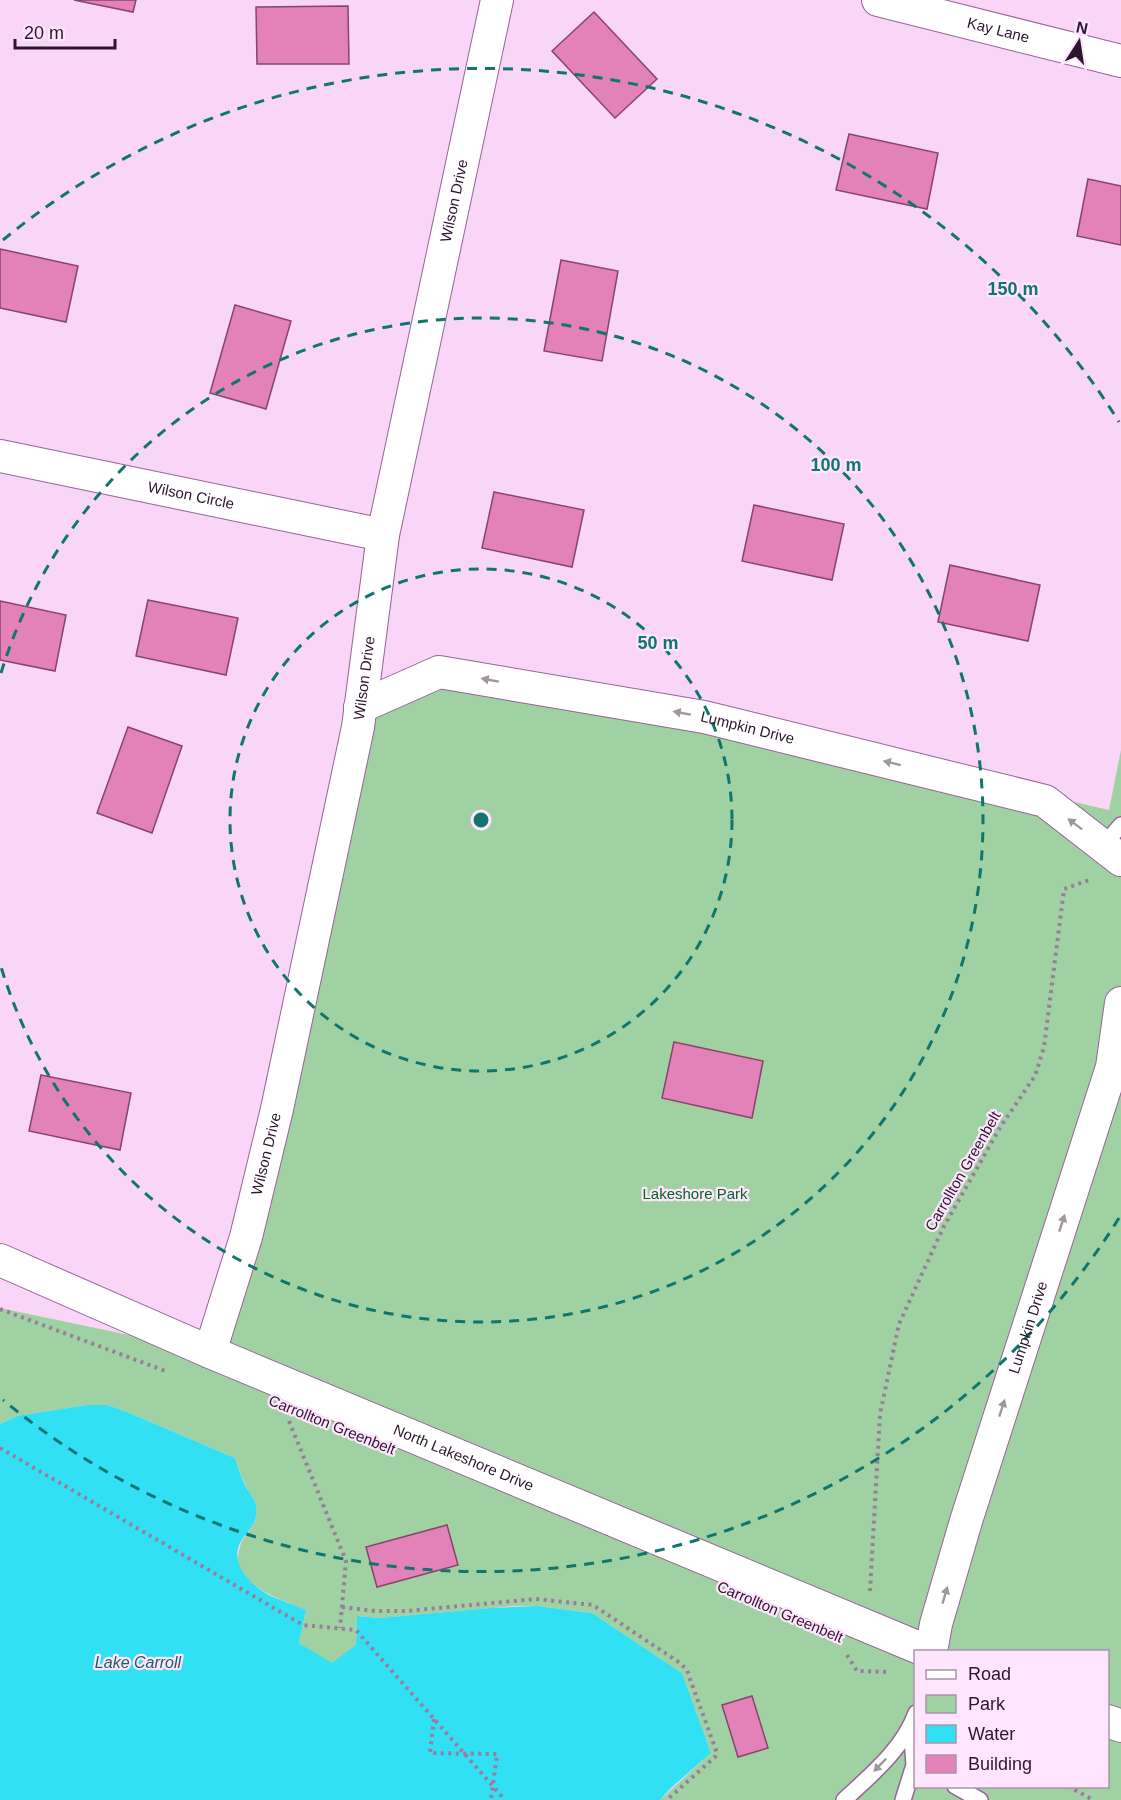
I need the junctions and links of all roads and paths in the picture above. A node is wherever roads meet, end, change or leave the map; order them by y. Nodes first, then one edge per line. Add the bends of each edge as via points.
1 (497, 0) edge
2 (878, 0) edge
3 (1121, 61) edge
4 (0, 456) edge
5 (383, 536) junction
6 (360, 707) junction
7 (1112, 851) edge
8 (1121, 1003) edge
9 (0, 1260) edge
10 (0, 1309) edge
11 (210, 1352) junction
12 (176, 1376) dead end
13 (279, 1416) dead end
14 (289, 1420) junction
15 (300, 1425) dead end
16 (0, 1448) edge
17 (342, 1606) junction
18 (860, 1624) junction
19 (340, 1628) junction
20 (925, 1650) edge
21 (930, 1650) edge
22 (891, 1672) dead end
23 (434, 1718) junction
24 (913, 1720) edge
25 (914, 1742) edge
26 (464, 1754) junction
27 (914, 1768) edge
28 (493, 1786) junction
29 (959, 1788) edge
30 (1072, 1788) edge
31 (491, 1800) edge
32 (505, 1800) edge
33 (667, 1800) edge
34 (843, 1800) edge
35 (903, 1800) edge
36 (980, 1800) edge
37 (1095, 1800) edge

1 - 5 street, Wilson Drive
2 - 3 street, Kay Lane
4 - 5 street, Wilson Circle
5 - 6 street, Wilson Drive
7 -> 6 street, Lumpkin Drive via 1045,801 704,717 439,672
6 - 11 street, Wilson Drive via 267,1159
7 - 18 path, Carrollton Greenbelt via 1064,889 1044,1047 1035,1076 942,1228 899,1324 880,1414 869,1602
21 -> 8 street, Lumpkin Drive via 966,1521 1112,1067
9 - 11 street, North Lakeshore Drive
10 - 12 path
11 - 18 street, North Lakeshore Drive
13 - 14 path, Carrollton Greenbelt
14 - 15 path, Carrollton Greenbelt
14 - 17 path via 346,1561
16 - 19 path via 303,1624
17 - 19 path
17 - 33 path via 406,1611 536,1599 593,1605 687,1670 717,1753
18 - 20 street, North Lakeshore Drive
18 - 22 path, Carrollton Greenbelt via 845,1652 857,1671
19 - 23 path via 356,1630
23 - 26 path
23 - 26 path via 430,1753
24 - 25 lane
24 -> 34 lane via 884,1763
26 - 28 path
26 - 28 path via 497,1754
27 - 35 lane
28 - 31 path
28 - 32 path
29 - 36 lane
30 - 37 path

